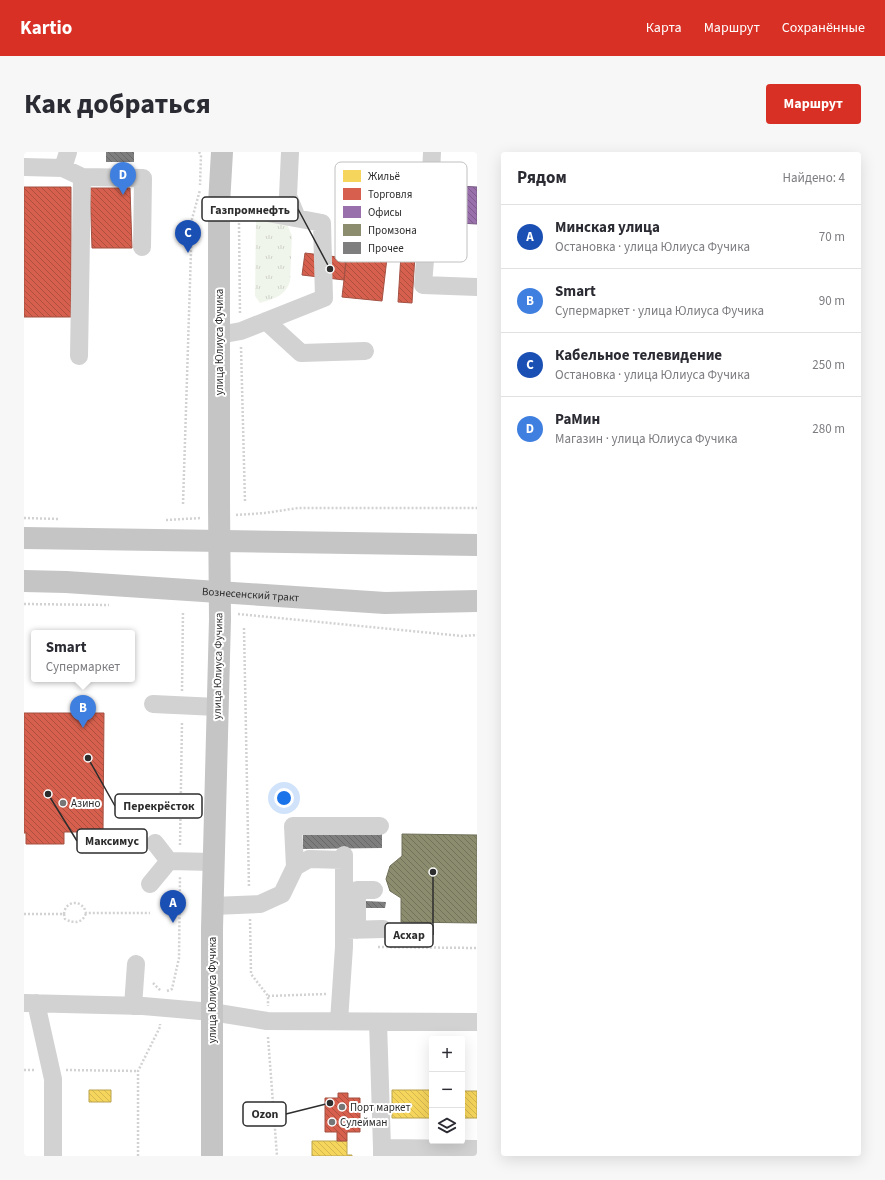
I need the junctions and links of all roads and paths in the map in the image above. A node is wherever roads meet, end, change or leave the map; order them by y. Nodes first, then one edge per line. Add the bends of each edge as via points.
1 (199, 152) edge
2 (222, 152) edge
3 (290, 152) edge
4 (432, 152) edge
5 (66, 160) edge
6 (432, 162) edge
7 (24, 167) edge
8 (82, 178) junction
9 (219, 204) junction
10 (297, 218) junction
11 (142, 247) dead end
12 (425, 262) edge
13 (477, 287) edge
14 (266, 321) junction
15 (219, 335) junction
16 (365, 351) dead end
17 (79, 356) dead end
18 (183, 504) dead end
19 (477, 508) edge
20 (226, 509) junction
21 (24, 518) edge
22 (201, 518) dead end
23 (62, 519) dead end
24 (161, 521) dead end
25 (24, 538) edge
26 (477, 545) edge
27 (24, 581) edge
28 (477, 601) edge
29 (24, 604) edge
30 (111, 605) dead end
31 (181, 607) dead end
32 (188, 608) dead end
33 (183, 611) dead end
34 (226, 616) junction
35 (244, 628) dead end
36 (477, 635) edge
37 (153, 704) dead end
38 (182, 705) junction
39 (217, 707) junction
40 (380, 826) dead end
41 (155, 843) dead end
42 (175, 861) junction
43 (213, 862) junction
44 (295, 867) junction
45 (150, 884) dead end
46 (374, 890) dead end
47 (250, 904) junction
48 (214, 906) junction
49 (86, 913) junction
50 (150, 913) dead end
51 (24, 914) edge
52 (64, 914) junction
53 (383, 929) dead end
54 (350, 930) junction
55 (375, 947) dead end
56 (477, 948) edge
57 (136, 964) dead end
58 (329, 994) dead end
59 (268, 996) junction
60 (30, 1003) edge
61 (133, 1006) junction
62 (158, 1007) junction
63 (212, 1012) junction
64 (267, 1021) junction
65 (339, 1021) junction
66 (378, 1022) junction
67 (477, 1022) edge
68 (24, 1070) edge
69 (51, 1070) junction
70 (138, 1071) junction
71 (477, 1149) edge
72 (382, 1152) edge
73 (52, 1156) edge
74 (138, 1156) edge
75 (212, 1156) edge
76 (277, 1156) edge

1 - 18 path via 200,192 192,219
2 - 9 main road, улица Юлиуса Фучика
3 - 10 street via 288,196
4 - 6 street
5 - 7 street
5 - 8 street
8 - 11 street via 142,178
8 - 17 street
9 - 10 street
9 - 15 main road, улица Юлиуса Фучика
10 - 14 street via 322,223 324,298
12 - 13 street via 423,285
14 - 15 street via 241,331
14 - 16 street via 301,353
15 - 20 main road, улица Юлиуса Фучика
19 - 20 path via 298,508 265,513
20 - 34 main road, улица Юлиуса Фучика, bridge
21 - 23 path
22 - 24 path
25 - 26 main road
27 - 28 main road, Вознесенский тракт via 385,603
29 - 30 path
31 - 32 path
33 - 38 path
34 - 36 path via 462,636
34 - 39 main road, улица Юлиуса Фучика
35 - 47 path
37 - 38 street
38 - 39 street
38 - 42 path
39 - 43 main road, улица Юлиуса Фучика
40 - 44 street via 293,826
41 - 42 street
42 - 43 street
42 - 45 street
42 - 62 path via 179,958 172,989 163,993 153,983
43 - 48 main road, улица Юлиуса Фучика
44 - 47 street via 282,894 260,904
44 - 54 street via 309,859 344,857
46 - 54 street via 357,890
47 - 48 street
47 - 59 path via 251,974
48 - 63 main road, улица Юлиуса Фучика
49 - 50 path
49 - 52 path via 84,918 74,922 65,919
49 - 52 path via 84,907 76,902 66,906
51 - 52 path
53 - 54 street
54 - 65 street
55 - 56 path
57 - 61 street
58 - 59 path
59 - 64 path
60 - 61 street
60 - 69 street
61 - 62 street
62 - 63 street
62 - 70 path via 160,1027
63 - 64 street
63 - 75 main road, улица Юлиуса Фучика
64 - 65 street
64 - 76 path
65 - 66 street
66 - 67 street
66 - 72 street
68 - 69 path
69 - 70 path
69 - 73 street
70 - 74 path
71 - 72 street

